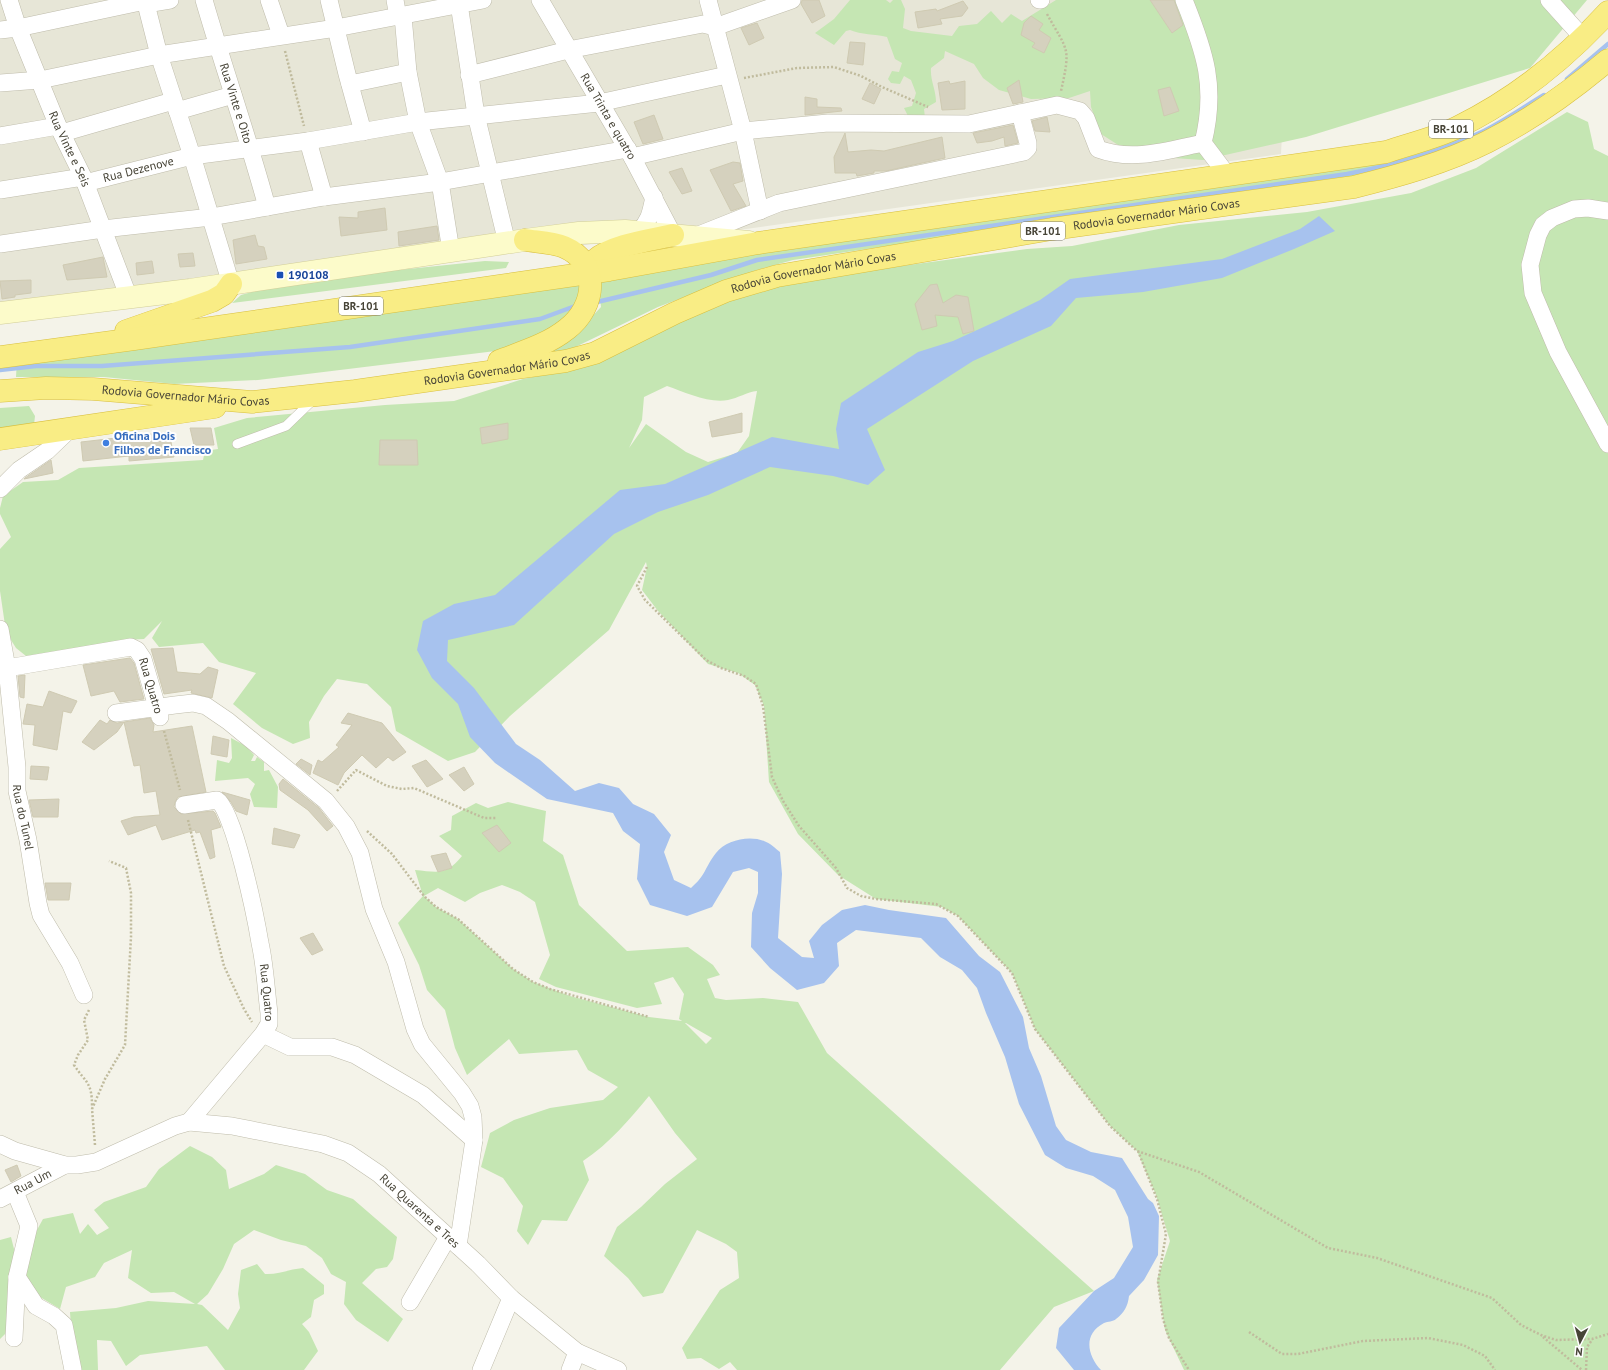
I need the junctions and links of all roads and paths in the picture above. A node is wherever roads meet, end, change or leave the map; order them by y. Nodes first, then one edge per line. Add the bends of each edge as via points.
1 (9, 0) edge
2 (170, 0) edge
3 (204, 0) edge
4 (269, 0) edge
5 (329, 0) edge
6 (395, 0) edge
7 (483, 0) edge
8 (540, 0) edge
9 (708, 0) edge
10 (792, 0) edge
11 (1040, 0) edge
12 (1184, 0) edge
13 (1549, 0) edge
14 (145, 2) edge
15 (459, 4) junction
16 (1608, 12) edge
17 (400, 17) junction
18 (715, 27) junction
19 (18, 28) junction
20 (336, 28) junction
21 (0, 30) edge
22 (281, 35) junction
23 (1584, 39) junction
24 (217, 45) junction
25 (568, 50) junction
26 (159, 55) junction
27 (1608, 60) edge
28 (408, 72) junction
29 (763, 74) dead end
30 (469, 75) junction
31 (727, 75) junction
32 (40, 80) junction
33 (0, 83) edge
34 (350, 84) junction
35 (234, 95) junction
36 (599, 103) junction
37 (1057, 105) junction
38 (175, 106) junction
39 (932, 109) dead end
40 (1020, 113) junction
41 (476, 115) junction
42 (418, 122) junction
43 (60, 130) junction
44 (743, 131) junction
45 (363, 132) junction
46 (0, 136) edge
47 (308, 141) junction
48 (1203, 143) junction
49 (252, 150) junction
50 (630, 153) junction
51 (192, 156) junction
52 (490, 174) junction
53 (1228, 176) junction
54 (84, 180) junction
55 (440, 182) junction
56 (0, 190) edge
57 (324, 197) junction
58 (654, 197) junction
59 (267, 207) junction
60 (760, 211) junction
61 (1608, 212) edge
62 (211, 217) junction
63 (103, 229) junction
64 (639, 231) junction
65 (673, 235) junction
66 (696, 236) junction
67 (516, 241) junction
68 (758, 243) junction
69 (0, 244) edge
70 (451, 251) junction
71 (588, 274) junction
72 (231, 284) junction
73 (129, 298) junction
74 (0, 313) edge
75 (94, 344) junction
76 (0, 357) edge
77 (464, 375) junction
78 (0, 391) edge
79 (318, 395) junction
80 (252, 402) junction
81 (70, 429) junction
82 (25, 435) junction
83 (0, 439) edge
84 (237, 444) dead end
85 (1608, 444) edge
86 (47, 451) junction
87 (0, 489) edge
88 (647, 568) dead end
89 (0, 629) edge
90 (7, 668) junction
91 (159, 712) junction
92 (116, 713) dead end
93 (326, 801) junction
94 (184, 805) junction
95 (498, 818) dead end
96 (363, 827) dead end
97 (109, 861) dead end
98 (84, 995) joint
99 (649, 1017) dead end
100 (263, 1034) junction
101 (92, 1109) junction
102 (189, 1122) junction
103 (474, 1140) junction
104 (0, 1144) edge
105 (1137, 1151) junction
106 (96, 1162) junction
107 (65, 1165) junction
108 (7, 1196) edge
109 (453, 1241) junction
110 (16, 1277) junction
111 (511, 1298) junction
112 (410, 1302) dead end
113 (1249, 1332) dead end
114 (1608, 1334) edge
115 (1541, 1336) junction
116 (14, 1338) dead end
117 (1592, 1339) junction
118 (577, 1352) junction
119 (73, 1370) edge
120 (481, 1370) edge
121 (570, 1370) edge
122 (618, 1370) edge
123 (1189, 1370) edge
124 (1495, 1370) edge
125 (1582, 1370) edge
126 (1586, 1370) edge

1 - 19 street, Rua Vinte e Seis
2 - 14 street
3 - 24 street, Rua Vinte e Oito
4 - 22 street
5 - 20 street
6 - 17 street
7 - 15 street
8 - 25 street, Rua Trinta e quatro
9 - 18 street
10 - 18 street
11 - 37 path via 1063,40 1067,53
12 - 48 street via 1199,36 1208,81 1210,108
13 - 23 street
14 - 19 street
14 - 26 street
15 - 17 street
15 - 30 street
16 - 23 highway, BR-101
17 - 20 street
17 - 28 street
18 - 25 street via 703,24
18 - 31 street
19 - 21 street
19 - 32 street, Rua Vinte e Seis
20 - 22 street
20 - 34 street
22 - 24 street
22 - 47 path
23 - 53 highway, BR-101 via 1538,78 1457,127 1386,152
24 - 26 street
24 - 35 street, Rua Vinte e Oito
25 - 30 street
25 - 36 street, Rua Trinta e quatro
26 - 32 street
26 - 38 street
27 - 77 highway, Rodovia Governador Mário Covas / BR-101 via 1574,89 1486,143 1434,164 1388,178 1354,187 1052,230 777,276 726,291 675,313 596,353 566,361
28 - 34 street
28 - 42 street
29 - 39 path via 798,68 844,69
30 - 41 street
31 - 36 street, Rua Dezenove
31 - 44 street
32 - 33 street
32 - 43 street, Rua Vinte e Seis
34 - 45 street
35 - 38 street
35 - 49 street, Rua Vinte e Oito
36 - 41 street, Rua Dezenove
36 - 50 street, Rua Trinta e quatro
37 - 40 street
37 - 48 street via 1080,111 1086,118 1098,149 1107,152 1140,155
38 - 43 street
38 - 51 street
40 - 44 street via 969,124 828,123
40 - 60 street via 1028,143 1028,148 1024,152 779,203
41 - 42 street, Rua Dezenove
41 - 52 street
42 - 45 street, Rua Dezenove
42 - 55 street
43 - 46 street
43 - 54 street, Rua Vinte e Seis
44 - 50 street
44 - 60 street
45 - 47 street, Rua Dezenove
47 - 49 street, Rua Dezenove
47 - 57 street
48 - 53 street
49 - 51 street, Rua Dezenove
49 - 59 street, Rua Vinte e Oito
50 - 52 street
50 - 58 street, Rua Trinta e quatro
51 - 54 street, Rua Dezenove
51 - 62 street
52 - 55 street
52 - 67 street
53 - 68 highway, BR-101
54 - 56 street, Rua Dezenove
54 - 63 street, Rua Vinte e Seis
55 - 57 street
55 - 70 street
57 - 59 street
58 - 64 street via 650,218
58 - 65 street, Rua Trinta e quatro
59 - 62 street
60 - 66 street
61 - 85 street via 1588,208 1574,209 1552,218 1543,225 1538,235 1530,265 1533,293 1558,352
62 - 63 street
62 - 72 street
63 - 69 street
63 - 73 street, Rua Vinte e Seis
64 - 65 main road
64 - 67 main road
65 - 66 main road
65 - 71 highway via 638,242 607,253 592,263
66 - 68 main road
67 - 70 main road
67 - 71 highway via 564,247 582,261
68 - 71 highway, BR-101
70 - 72 main road
71 - 75 highway, BR-101
71 - 77 highway via 591,290 588,304 568,329 545,344
72 - 73 main road
72 - 75 highway via 224,294 212,301
73 - 74 main road
75 - 76 highway, BR-101
77 - 79 highway, Rodovia Governador Mário Covas / BR-101
78 - 80 highway, Rodovia Governador Mário Covas / BR-101 via 46,388 93,389
79 - 80 highway, Rodovia Governador Mário Covas / BR-101
79 - 84 lane via 286,426
80 - 81 highway
81 - 82 highway
81 - 86 street
82 - 83 highway
82 - 86 street via 39,440
86 - 87 street via 19,470
88 - 105 path via 637,586 645,600 706,660 744,676 756,684 763,706 772,776 780,795 799,826 836,868 848,888 861,896 876,899 936,904 958,916 1012,973 1035,1029 1110,1126
89 - 90 street, Rua do Tunel
90 - 91 street, Rua Quatro via 131,647 137,650 143,659
90 - 98 street, Rua do Tunel via 17,790 38,903
91 - 92 street
91 - 93 street via 193,703 206,706
91 - 94 path, Rua Quatro
93 - 95 path via 356,770 387,786 414,788 484,818
93 - 103 street via 346,826 360,853 374,909 396,962 415,1029 422,1044 451,1078 470,1106
94 - 100 path, Rua Quatro via 224,966 244,1009
94 - 100 street, Rua Quatro via 212,800 222,803 236,838 260,943 269,1013 268,1024
96 - 99 path via 392,854 424,896 436,907 458,919 513,969 550,989
97 - 101 path via 126,868 131,893 129,990 125,1045 105,1079
98 - 101 path via 89,1009 84,1020 88,1040 74,1065 88,1083 92,1093
100 - 102 street, Rua Quatro
100 - 103 street, Rua Quatro via 290,1047 332,1047 355,1055 423,1095
101 - 106 path
102 - 106 street
102 - 109 street, Rua Quarenta e Tres via 232,1126 324,1144 348,1153 379,1174
103 - 109 street
104 - 107 street via 15,1151
105 - 115 path via 1199,1172 1328,1248 1377,1258 1492,1298 1521,1325
105 - 123 path via 1157,1199 1166,1234 1158,1282 1163,1319 1169,1338
106 - 107 street
107 - 108 street, Rua Um
108 - 110 street via 29,1226
109 - 111 street, Rua Quarenta e Tres
109 - 112 street
110 - 116 street
110 - 119 street via 36,1306 64,1324
111 - 118 street, Rua Quarenta e Tres
111 - 120 street
113 - 124 path via 1282,1354 1298,1354 1363,1341 1428,1338 1463,1345 1485,1356
114 - 117 path
115 - 117 path via 1556,1340
115 - 125 path
117 - 126 path via 1587,1347
118 - 121 street
118 - 122 street, Rua Quarenta e Tres

